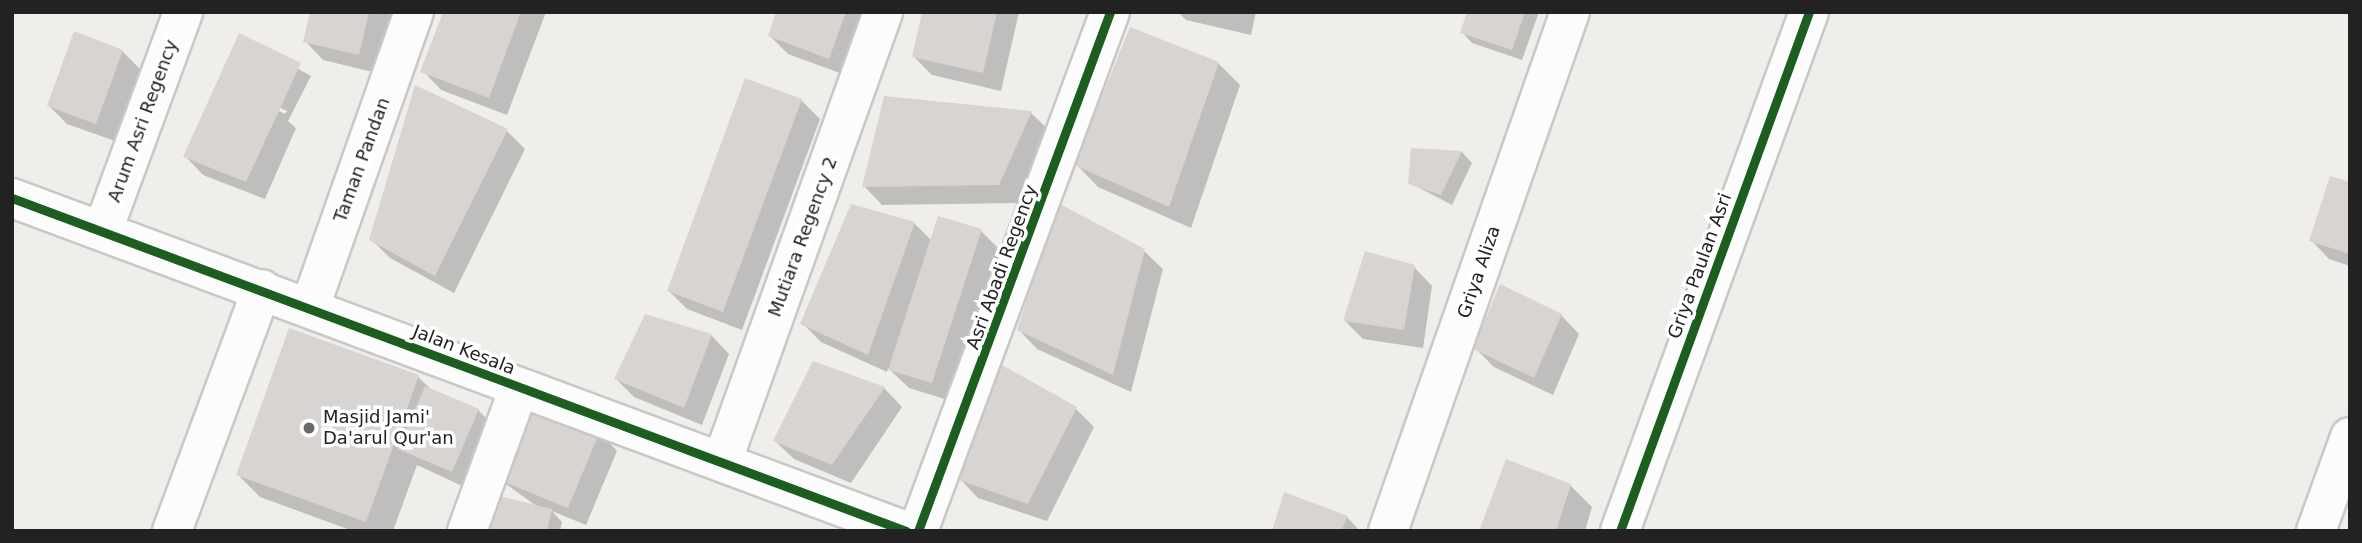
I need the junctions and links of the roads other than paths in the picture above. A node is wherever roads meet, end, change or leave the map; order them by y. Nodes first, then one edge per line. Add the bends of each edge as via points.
1 (183, 12) edge
2 (414, 12) edge
3 (883, 12) edge
4 (1110, 12) edge
5 (1570, 12) edge
6 (1809, 12) edge
7 (12, 198) edge
8 (103, 230) junction
9 (262, 289) junction
10 (310, 307) junction
11 (519, 388) junction
12 (2350, 437) edge
13 (722, 462) junction
14 (172, 531) edge
15 (467, 531) edge
16 (906, 531) edge
17 (918, 531) edge
18 (1388, 531) edge
19 (1620, 531) edge
20 (2316, 531) edge

1 - 8 street, Arum Asri Regency
2 - 10 street, Taman Pandan
3 - 13 street, Mutiara Regency 2
4 - 17 street, Asri Abadi Regency
5 - 18 street, Griya Aliza
6 - 19 street, Griya Paulan Asri
7 - 8 street, Jalan Kesala
8 - 9 street, Jalan Kesala
9 - 10 street, Jalan Kesala
9 - 14 street
10 - 11 street, Jalan Kesala
11 - 13 street, Jalan Kesala
11 - 15 street
12 - 20 street
13 - 16 street, Jalan Kesala

